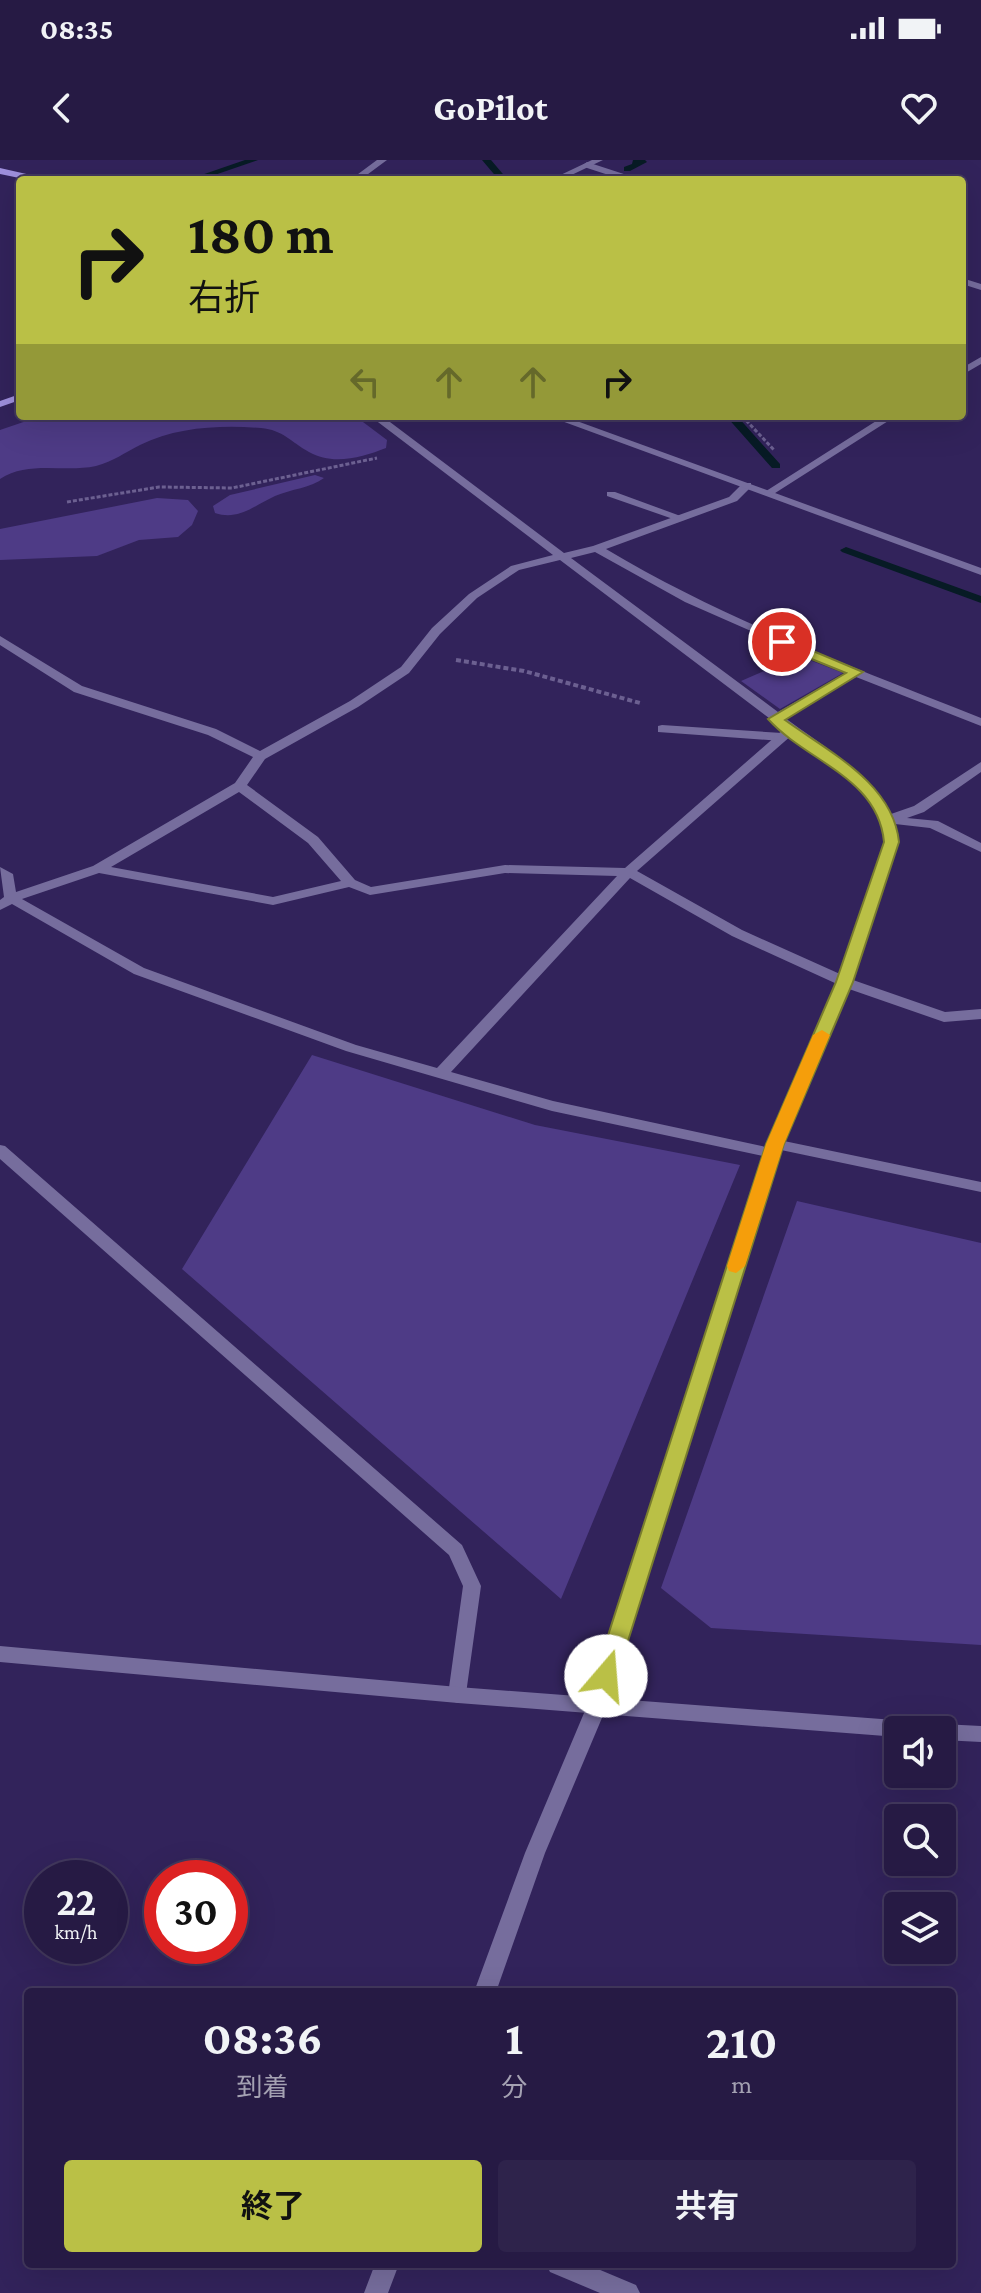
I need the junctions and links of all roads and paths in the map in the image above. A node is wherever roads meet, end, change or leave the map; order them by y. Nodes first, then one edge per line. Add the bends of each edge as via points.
1 (383, 160) edge
2 (599, 160) edge
3 (587, 165) junction
4 (0, 171) edge
5 (23, 176) edge
6 (360, 176) edge
7 (563, 176) edge
8 (621, 176) edge
9 (381, 420) edge
10 (564, 420) edge
11 (746, 420) edge
12 (885, 420) edge
13 (421, 449) junction
14 (797, 474) junction
15 (747, 485) junction
16 (768, 493) junction
17 (611, 494) dead end
18 (67, 502) dead end
19 (680, 518) junction
20 (597, 548) junction
21 (563, 556) junction
22 (981, 572) edge
23 (0, 640) edge
24 (421, 650) junction
25 (857, 672) junction
26 (649, 705) dead end
27 (775, 719) junction
28 (981, 722) edge
29 (662, 729) dead end
30 (786, 734) junction
31 (260, 756) junction
32 (981, 766) edge
33 (240, 786) junction
34 (888, 820) junction
35 (981, 848) edge
36 (98, 869) junction
37 (0, 871) edge
38 (628, 872) junction
39 (350, 883) junction
40 (6, 902) edge
41 (845, 982) junction
42 (981, 1014) edge
43 (439, 1075) junction
44 (773, 1148) junction
45 (0, 1150) edge
46 (981, 1187) edge
47 (0, 1654) edge
48 (458, 1695) junction
49 (597, 1706) junction
50 (884, 1727) edge
51 (956, 1733) edge
52 (981, 1734) edge
53 (486, 1988) edge
54 (385, 2268) edge
55 (568, 2268) edge
56 (376, 2293) edge
57 (628, 2293) edge

1 - 6 street
2 - 3 street
3 - 7 street
3 - 8 street
4 - 5 main road
9 - 13 street
10 - 15 street
11 - 14 path
12 - 14 street
13 - 18 path via 232,488 159,487
13 - 21 street
14 - 16 street
15 - 16 street
15 - 19 street via 733,499
16 - 22 street
17 - 19 street
19 - 20 street
20 - 21 street
20 - 25 street via 645,579 757,633
21 - 24 street via 515,568 473,596
21 - 27 street
23 - 31 street via 78,689 212,732
24 - 26 path via 482,668 528,671 593,694
24 - 31 street via 405,670 354,704
25 - 27 street
25 - 28 street
27 - 30 street
29 - 30 street
30 - 34 street via 853,775 882,805
30 - 38 street
31 - 33 street
32 - 34 street via 919,809
33 - 36 street
33 - 39 street via 313,840
34 - 35 street via 933,824
34 - 41 street via 892,842
36 - 39 street via 273,901
36 - 40 street
37 - 40 street via 6,874
38 - 39 street via 505,869 370,891
38 - 41 street via 737,933
38 - 43 street
40 - 43 street via 139,971
41 - 42 street via 944,1017
41 - 44 street
43 - 44 street via 552,1106
44 - 46 street
44 - 49 street
45 - 48 street via 456,1550 472,1586
47 - 48 street
48 - 49 street
49 - 50 street
49 - 53 street via 535,1853
51 - 52 street
54 - 56 street
55 - 57 street

